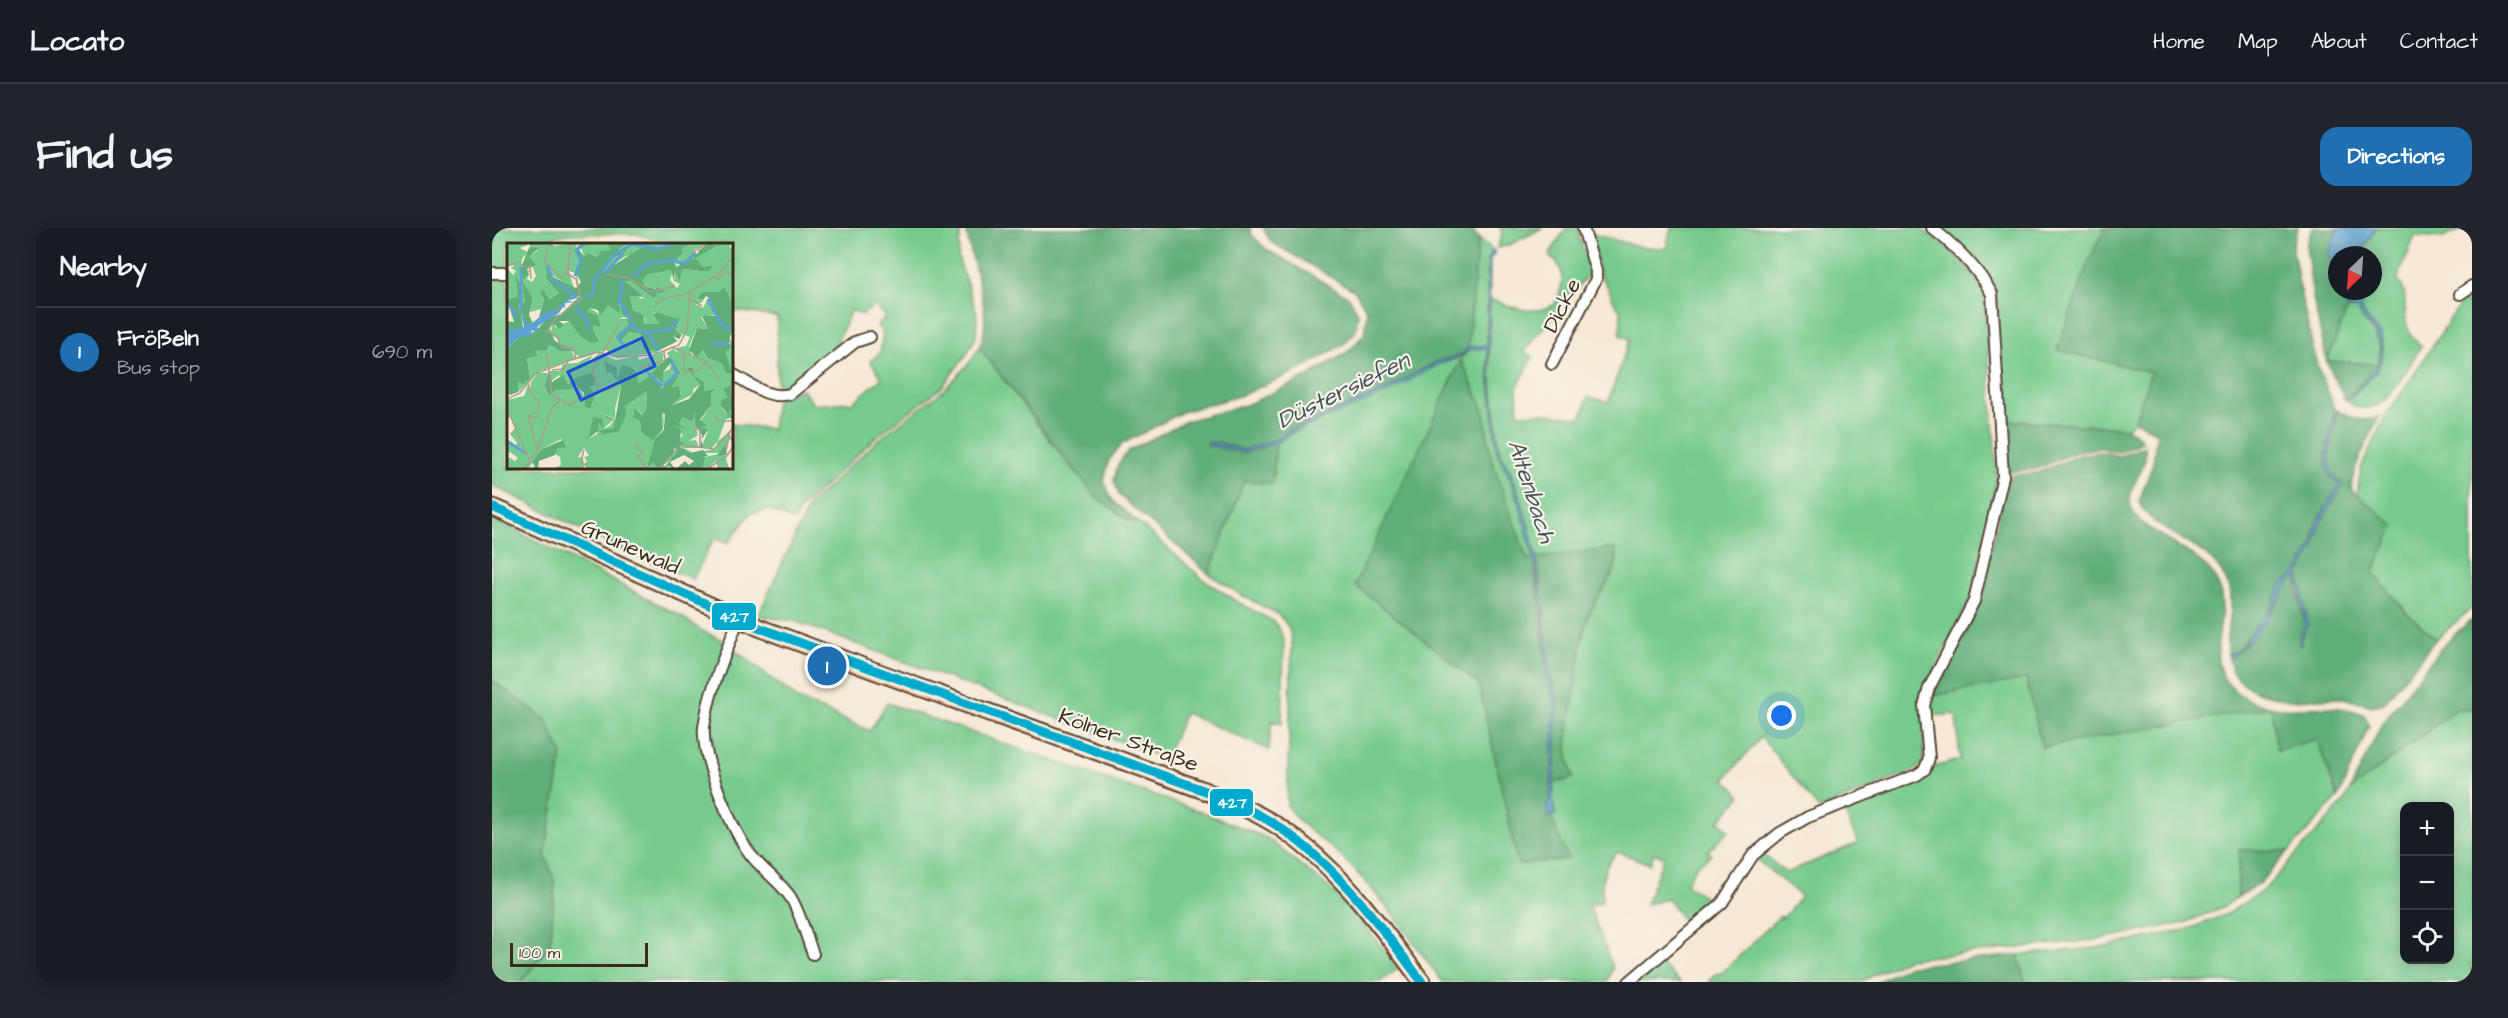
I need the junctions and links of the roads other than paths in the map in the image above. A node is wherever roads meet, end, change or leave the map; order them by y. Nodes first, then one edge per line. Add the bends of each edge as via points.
1 (1583, 228) edge
2 (1932, 228) edge
3 (2472, 286) edge
4 (2460, 294) dead end
5 (870, 337) dead end
6 (1552, 364) dead end
7 (734, 375) edge
8 (492, 507) edge
9 (750, 623) junction
10 (813, 954) dead end
11 (1422, 982) edge
12 (1629, 982) edge

1 - 6 street, Dicke via 1596,279
2 - 12 street via 1962,253 1992,294 2003,476 1974,601 1929,688 1924,706 1929,758 1925,769 1792,825 1753,855 1722,903
3 - 4 street
5 - 7 street via 855,342 781,397
8 - 9 main road, Grunewald
9 - 10 street via 708,709 706,751 747,851 791,898
9 - 11 main road, Kölner Straße via 1240,806 1287,833 1341,879

